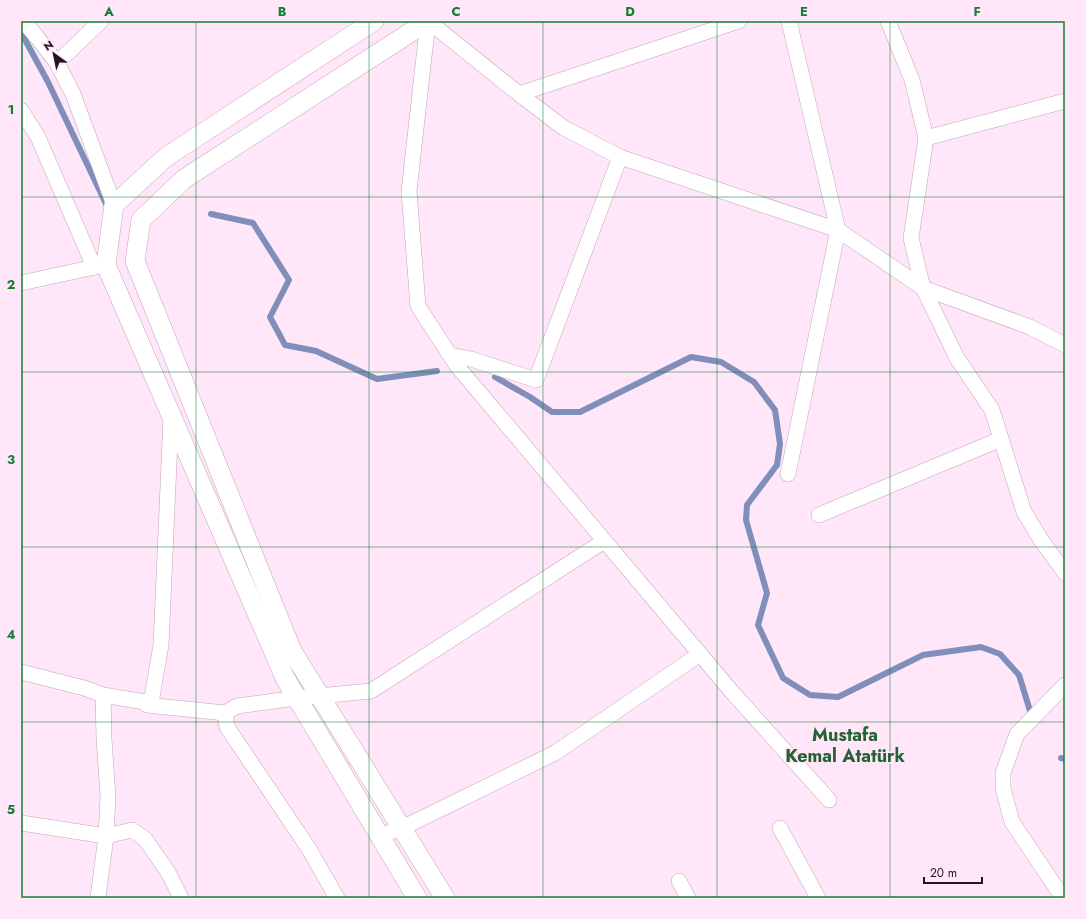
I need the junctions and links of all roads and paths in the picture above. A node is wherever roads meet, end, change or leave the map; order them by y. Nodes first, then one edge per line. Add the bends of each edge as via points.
1 (23, 21) edge
2 (101, 21) edge
3 (374, 21) edge
4 (428, 21) edge
5 (739, 21) edge
6 (789, 21) edge
7 (888, 21) edge
8 (57, 63) junction
9 (519, 94) junction
10 (1065, 101) edge
11 (21, 110) edge
12 (926, 138) junction
13 (620, 157) junction
14 (114, 205) junction
15 (141, 220) junction
16 (838, 230) junction
17 (100, 266) junction
18 (21, 283) edge
19 (924, 288) junction
20 (1065, 345) edge
21 (450, 355) junction
22 (171, 416) junction
23 (1001, 439) junction
24 (788, 474) dead end
25 (819, 515) dead end
26 (604, 541) junction
27 (1065, 573) edge
28 (700, 654) junction
29 (21, 672) edge
30 (1065, 685) edge
31 (103, 695) junction
32 (320, 696) junction
33 (297, 698) junction
34 (151, 703) junction
35 (224, 713) junction
36 (829, 800) dead end
37 (21, 823) edge
38 (402, 828) junction
39 (780, 828) dead end
40 (106, 836) junction
41 (380, 836) junction
42 (679, 881) dead end
43 (98, 898) edge
44 (181, 898) edge
45 (337, 898) edge
46 (417, 898) edge
47 (445, 898) edge
48 (688, 898) edge
49 (818, 898) edge
50 (1063, 898) edge

1 - 8 street
2 - 8 street
3 - 14 street via 166,156
4 - 9 street
4 - 15 street via 184,179
4 - 21 street via 409,191 418,306
5 - 9 street
6 - 16 street
7 - 12 street via 912,80
8 - 14 street via 74,94
9 - 13 street via 564,128
10 - 12 street
11 - 17 street via 38,138
12 - 19 street via 911,238
13 - 16 street
13 - 21 street via 536,380
14 - 15 street
14 - 17 street
15 - 32 street via 135,261 292,651
16 - 19 street
16 - 24 street
17 - 18 street
17 - 22 street
19 - 20 street via 1030,327
19 - 23 street via 956,358 992,410
21 - 26 street
22 - 33 street via 285,678
22 - 34 street via 161,645
23 - 25 street
23 - 27 street via 1024,512 1040,540
26 - 28 street
26 - 32 street via 371,691
28 - 36 street
28 - 38 street via 555,753
29 - 31 street
30 - 50 street via 1017,734 1003,773 1003,788 1012,822
31 - 34 street
31 - 40 street via 108,797
32 - 33 street
32 - 38 street
33 - 35 street via 237,706
33 - 41 street
34 - 35 street via 147,705
35 - 45 street via 227,727 309,850
37 - 40 street
38 - 41 street
38 - 47 street
39 - 49 street
40 - 43 street
40 - 44 street via 132,830 144,839 168,872
41 - 46 street
42 - 48 street

